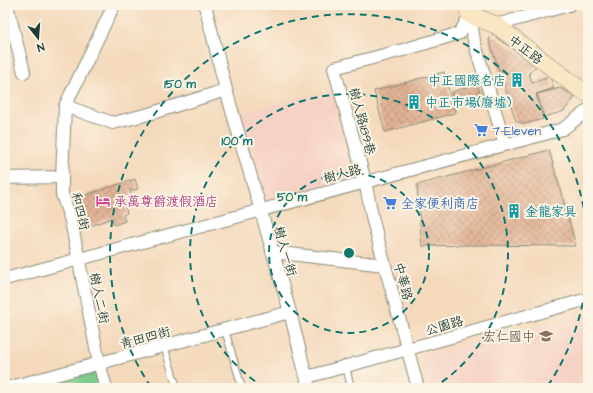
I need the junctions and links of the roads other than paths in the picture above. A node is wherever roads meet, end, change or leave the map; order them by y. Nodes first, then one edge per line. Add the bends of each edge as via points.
1 (6, 5) edge
2 (114, 5) edge
3 (205, 5) edge
4 (569, 5) edge
5 (468, 10) edge
6 (496, 25) junction
7 (24, 72) dead end
8 (226, 90) junction
9 (588, 94) edge
10 (65, 106) junction
11 (588, 110) edge
12 (505, 144) junction
13 (62, 177) junction
14 (5, 178) edge
15 (365, 181) junction
16 (260, 210) junction
17 (272, 252) junction
18 (78, 260) junction
19 (385, 266) junction
20 (5, 279) edge
21 (588, 299) edge
22 (290, 312) junction
23 (225, 330) junction
24 (164, 346) junction
25 (408, 349) junction
26 (99, 363) junction
27 (346, 367) junction
28 (308, 383) edge
29 (37, 384) edge
30 (7, 388) edge
31 (106, 388) edge
32 (177, 388) edge
33 (242, 388) edge
34 (352, 388) edge
35 (418, 388) edge

1 - 7 street
2 - 10 street
3 - 8 street, 樹人一街
4 - 6 street
5 - 6 main road, 中正路
5 - 12 street via 474,41
5 - 15 street, 樹人路189巷 via 460,33 334,68
6 - 9 main road, 中正路
8 - 10 street via 113,123
8 - 16 street, 樹人一街
10 - 13 street
11 - 12 street, 樹人路 via 563,129
12 - 15 street, 樹人路
13 - 14 street, 和四街
13 - 18 street, 和四街 via 62,194 71,220
15 - 16 street, 樹人路
15 - 19 street, 中華路
16 - 17 street, 樹人一街
16 - 18 street, 樹人路
17 - 19 street
17 - 22 street, 樹人一街
18 - 20 street, 樹人路
18 - 26 street, 樹人二街
19 - 25 street, 中華路
21 - 25 street, 公園路
22 - 23 street, 青田四街
22 - 28 street, 樹人一街
23 - 24 street, 青田四街
23 - 33 lane
24 - 26 street, 青田四街
24 - 32 lane
25 - 27 street, 公園路
25 - 35 street, 中華路
26 - 29 street, 青田四街
26 - 31 street, 樹人二街
27 - 28 street, 公園路
27 - 34 lane
29 - 30 street, 青田四街

